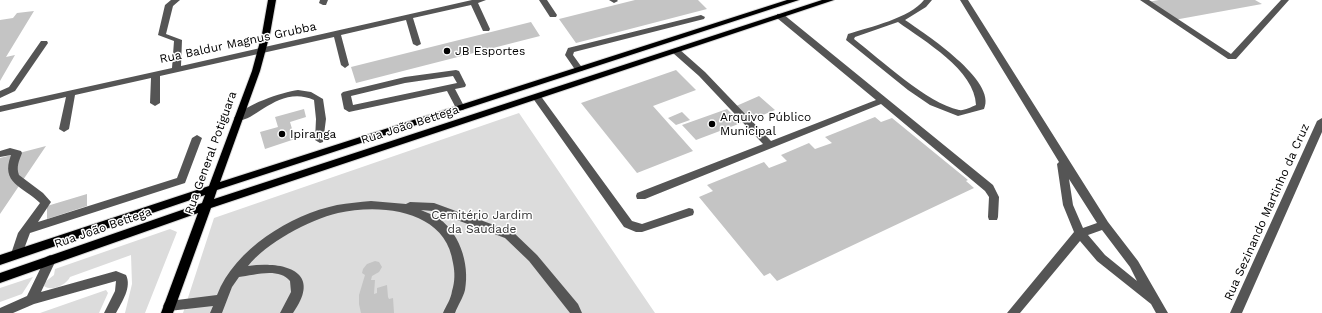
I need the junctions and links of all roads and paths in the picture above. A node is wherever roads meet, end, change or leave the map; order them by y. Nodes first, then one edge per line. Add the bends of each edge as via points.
1 (176, 0) edge
2 (272, 0) edge
3 (543, 0) edge
4 (795, 0) edge
5 (830, 0) edge
6 (928, 0) edge
7 (964, 0) edge
8 (1144, 0) edge
9 (1285, 0) edge
10 (478, 1) edge
11 (553, 15) dead end
12 (780, 16) junction
13 (409, 17) junction
14 (701, 17) dead end
15 (899, 19) junction
16 (486, 29) dead end
17 (337, 34) junction
18 (44, 43) dead end
19 (417, 44) dead end
20 (643, 49) junction
21 (262, 50) junction
22 (676, 51) junction
23 (624, 55) junction
24 (653, 59) junction
25 (345, 65) dead end
26 (633, 65) junction
27 (176, 69) junction
28 (579, 70) junction
29 (156, 74) junction
30 (450, 88) junction
31 (71, 93) junction
32 (0, 95) edge
33 (537, 97) junction
34 (883, 100) junction
35 (155, 103) dead end
36 (460, 108) junction
37 (0, 109) edge
38 (239, 118) junction
39 (1322, 121) edge
40 (64, 129) dead end
41 (197, 138) dead end
42 (320, 140) dead end
43 (770, 145) junction
44 (0, 154) edge
45 (1062, 159) junction
46 (213, 188) junction
47 (641, 196) dead end
48 (395, 205) junction
49 (206, 206) junction
50 (689, 212) dead end
51 (993, 217) dead end
52 (1104, 225) junction
53 (26, 230) junction
54 (1080, 233) junction
55 (17, 254) junction
56 (0, 260) edge
57 (50, 260) junction
58 (235, 273) junction
59 (0, 278) edge
60 (32, 300) junction
61 (219, 300) junction
62 (1160, 308) edge
63 (168, 310) edge
64 (0, 313) edge
65 (110, 313) edge
66 (216, 313) edge
67 (286, 313) edge
68 (449, 313) edge
69 (576, 313) edge
70 (1013, 313) edge
71 (1236, 313) edge

1 - 27 street via 169,5 162,36 178,40
2 - 21 main road, Rua General Potiguara
3 - 11 street
4 - 20 main road, Rua João Bettega
5 - 12 main road, Rua João Bettega
6 - 15 street via 924,7
7 - 45 street
8 - 9 street via 1233,57
10 - 13 street, Rua Baldur Magnus Grubba
10 - 16 street
12 - 22 main road, Rua João Bettega
12 - 34 street
13 - 17 street, Rua Baldur Magnus Grubba
13 - 19 street
14 - 28 street via 571,50 568,53
15 - 15 street via 963,68 979,89 981,107 958,113 933,103 850,40 851,36
17 - 21 street, Rua Baldur Magnus Grubba
17 - 25 street
18 - 32 street via 12,89
20 - 23 main road, Rua João Bettega
20 - 24 main road
21 - 27 street, Rua Baldur Magnus Grubba
21 - 38 main road, Rua General Potiguara
22 - 24 main road, Rua João Bettega
22 - 43 street via 702,74
23 - 26 main road
23 - 28 main road, Rua João Bettega
24 - 26 main road, Rua João Bettega
26 - 33 main road, Rua João Bettega
27 - 29 street, Rua Baldur Magnus Grubba
28 - 36 main road, Rua João Bettega
29 - 31 street, Rua Baldur Magnus Grubba
29 - 35 street
30 - 30 street via 462,85 456,73 405,80 346,94 349,109
30 - 36 street
31 - 37 street, Rua Baldur Magnus Grubba
31 - 40 street
33 - 49 main road, Rua João Bettega
33 - 50 street via 628,224 642,228
34 - 43 street
34 - 51 street via 989,188 994,197
36 - 46 main road, Rua João Bettega
38 - 42 street via 277,98 301,92 310,94 318,99 321,119
38 - 46 main road, Rua General Potiguara
39 - 71 street, Rua Sezinando Martinho da Cruz
41 - 53 street via 181,180
43 - 47 street
44 - 53 street via 18,152 12,163 12,171 17,180 46,202
45 - 52 street
45 - 54 street via 1068,205
46 - 49 main road, Rua General Potiguara
46 - 55 main road, Rua João Bettega
48 - 58 street via 367,204 345,207 307,218 273,237 253,253
48 - 68 street via 420,212 440,225 454,242 461,264 459,289
48 - 69 street via 434,207 509,235 533,258
49 - 57 main road, Rua João Bettega
49 - 63 main road, Rua General Potiguara
52 - 54 street
52 - 62 street via 1134,264
53 - 55 street
54 - 62 street via 1101,258
54 - 70 street
55 - 56 main road, Rua João Bettega
57 - 59 main road, Rua João Bettega
57 - 60 street
58 - 61 street
58 - 67 street via 277,269 297,279 297,294
60 - 64 street
60 - 65 street via 116,276 122,278 121,291
61 - 63 street
61 - 66 street

